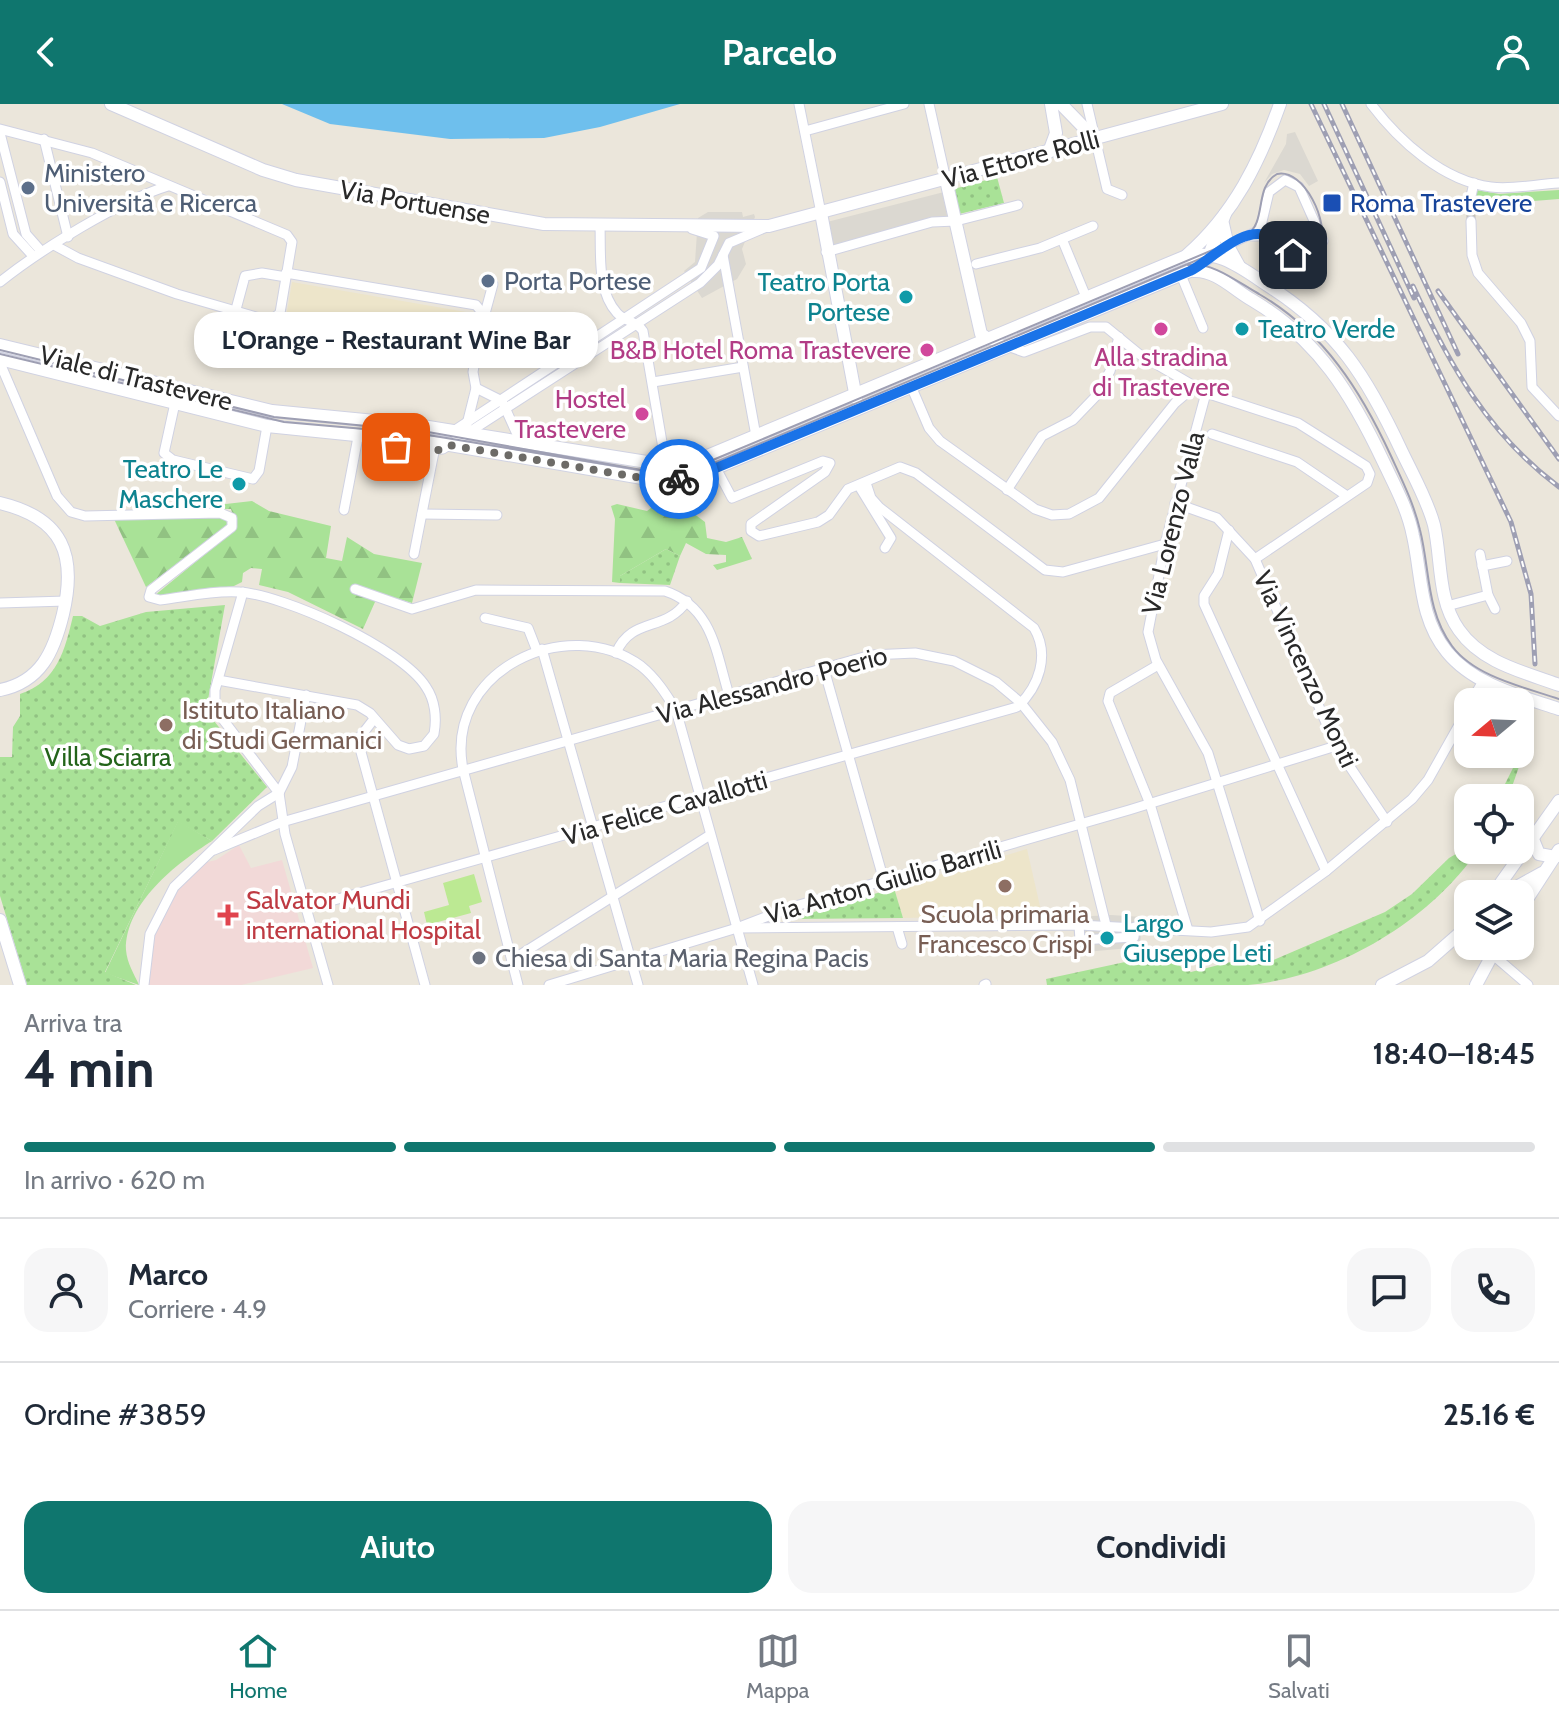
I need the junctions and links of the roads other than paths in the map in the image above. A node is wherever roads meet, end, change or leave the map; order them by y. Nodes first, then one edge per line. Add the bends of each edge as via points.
1 (111, 104) edge
2 (799, 104) edge
3 (904, 104) edge
4 (929, 104) edge
5 (1051, 104) edge
6 (1061, 104) edge
7 (1087, 104) edge
8 (1222, 104) edge
9 (1371, 104) edge
10 (1279, 105) edge
11 (0, 131) edge
12 (805, 131) junction
13 (44, 139) junction
14 (1095, 139) junction
15 (1049, 152) junction
16 (1559, 171) edge
17 (946, 180) junction
18 (0, 182) edge
19 (1474, 183) junction
20 (1555, 183) edge
21 (168, 186) junction
22 (1122, 195) dead end
23 (1471, 196) tunnel mouth
24 (1018, 205) dead end
25 (821, 213) junction
26 (1225, 214) junction
27 (956, 221) junction
28 (1471, 221) tunnel mouth
29 (734, 224) junction
30 (1264, 224) junction
31 (600, 226) junction
32 (669, 226) junction
33 (769, 226) junction
34 (1093, 226) dead end
35 (714, 236) junction
36 (1252, 236) junction
37 (68, 237) junction
38 (1269, 237) junction
39 (1062, 239) junction
40 (737, 240) junction
41 (54, 245) junction
42 (1228, 246) junction
43 (826, 252) junction
44 (1210, 253) junction
45 (37, 254) junction
46 (723, 255) junction
47 (1184, 257) junction
48 (976, 264) dead end
49 (701, 268) junction
50 (1241, 268) junction
51 (1186, 273) junction
52 (286, 275) junction
53 (708, 277) junction
54 (1220, 278) junction
55 (2, 280) edge
56 (493, 284) dead end
57 (728, 284) junction
58 (0, 290) edge
59 (1086, 297) junction
60 (235, 313) junction
61 (484, 315) junction
62 (626, 319) junction
63 (638, 324) junction
64 (1203, 328) dead end
65 (1119, 337) junction
66 (988, 339) junction
67 (0, 345) edge
68 (1006, 346) junction
69 (0, 361) edge
70 (743, 367) junction
71 (653, 382) junction
72 (911, 386) junction
73 (1195, 386) junction
74 (476, 388) junction
75 (1206, 393) junction
76 (855, 394) junction
77 (175, 403) junction
78 (504, 404) junction
79 (859, 408) junction
80 (1559, 416) edge
81 (267, 426) junction
82 (462, 429) junction
83 (1212, 434) dead end
84 (756, 436) junction
85 (362, 438) junction
86 (521, 443) junction
87 (449, 445) junction
88 (663, 448) dead end
89 (434, 452) junction
90 (716, 468) junction
91 (1415, 480) junction
92 (862, 484) junction
93 (1395, 487) junction
94 (1007, 490) junction
95 (1347, 496) junction
96 (0, 503) edge
97 (1175, 503) junction
98 (1428, 509) junction
99 (344, 510) dead end
100 (422, 514) junction
101 (497, 515) dead end
102 (1408, 517) junction
103 (1229, 530) junction
104 (1165, 544) junction
105 (885, 548) dead end
106 (414, 554) dead end
107 (1480, 554) dead end
108 (1255, 559) junction
109 (1507, 561) dead end
110 (1482, 566) junction
111 (355, 589) dead end
112 (243, 592) junction
113 (1488, 595) junction
114 (66, 601) junction
115 (687, 601) junction
116 (0, 603) edge
117 (1447, 606) junction
118 (1495, 609) dead end
119 (485, 618) dead end
120 (540, 650) junction
121 (616, 653) junction
122 (1158, 665) junction
123 (824, 669) junction
124 (218, 680) junction
125 (1483, 681) junction
126 (1559, 685) edge
127 (1479, 688) edge
128 (0, 690) edge
129 (306, 695) junction
130 (729, 695) junction
131 (1021, 703) junction
132 (1559, 709) edge
133 (676, 710) junction
134 (374, 719) junction
135 (1454, 734) edge
136 (568, 741) junction
137 (1336, 746) junction
138 (849, 756) junction
139 (1276, 764) junction
140 (463, 771) junction
141 (1217, 781) junction
142 (279, 793) junction
143 (372, 796) junction
144 (700, 798) junction
145 (1559, 801) edge
146 (1150, 804) junction
147 (282, 822) junction
148 (1387, 822) junction
149 (1081, 824) junction
150 (593, 829) junction
151 (1534, 834) edge
152 (710, 835) junction
153 (1534, 842) edge
154 (214, 850) junction
155 (1558, 856) edge
156 (487, 858) junction
157 (1326, 871) junction
158 (1545, 872) junction
159 (1533, 880) edge
160 (884, 881) junction
161 (397, 883) junction
162 (1534, 889) edge
163 (612, 896) junction
164 (792, 907) junction
165 (306, 908) junction
166 (0, 920) edge
167 (1260, 921) junction
168 (1079, 925) junction
169 (1106, 925) junction
170 (897, 927) junction
171 (1140, 927) junction
172 (737, 928) junction
173 (790, 928) junction
174 (1188, 930) junction
175 (1454, 938) edge
176 (902, 944) dead end
177 (512, 960) junction
178 (631, 960) junction
179 (1489, 960) edge
180 (1504, 960) edge
181 (424, 982) edge
182 (20, 985) edge
183 (144, 985) edge
184 (328, 985) edge
185 (518, 985) edge
186 (549, 985) edge
187 (638, 985) edge
188 (753, 985) edge
189 (1382, 985) edge
190 (1476, 985) edge
191 (1528, 985) edge

1 - 31 main road, Via Portuense via 291,179 524,221
2 - 12 street
3 - 12 street
4 - 17 street
5 - 15 main road via 1056,133
6 - 14 main road
7 - 14 street
8 - 14 main road, Via Ettore Rolli
9 - 19 street via 1415,150
10 - 26 main road via 1254,169
11 - 13 street
11 - 45 street via 25,231
12 - 25 street
13 - 21 street via 98,155
13 - 37 street
14 - 15 main road, Via Ettore Rolli
14 - 22 street via 1107,189
15 - 17 main road, Via Ettore Rolli
16 - 20 street
17 - 25 main road, Via Ettore Rolli
17 - 27 main road
18 - 45 street via 12,232
19 - 20 street via 1503,188
19 - 23 street
21 - 37 street
21 - 52 street via 291,240
24 - 27 street
25 - 33 main road, Via Portuense
25 - 43 main road
26 - 42 main road
26 - 44 main road
26 - 47 main road
27 - 43 street via 932,222
27 - 66 main road via 981,334
28 - 80 street via 1476,270 1525,330 1533,351 1532,387
29 - 32 main road, Via Portuense
29 - 33 main road, Via Portuense
29 - 35 street
30 - 36 street
30 - 38 street
30 - 38 street via 1271,188 1291,181 1300,189 1323,241 1318,251 1302,257
31 - 32 main road, Via Portuense
31 - 62 street via 603,290
32 - 35 street
33 - 40 street
34 - 39 street
35 - 40 street
35 - 49 street
36 - 38 street
36 - 42 street
37 - 41 street
39 - 48 street
39 - 59 street
40 - 46 street via 727,244
41 - 45 street
41 - 60 street via 82,260
42 - 44 street
42 - 50 main road
43 - 76 main road
44 - 47 main road
44 - 50 main road
44 - 51 main road
44 - 54 main road
45 - 55 street
46 - 53 street
46 - 57 street
47 - 59 main road
49 - 53 street
49 - 62 street
50 - 91 main road via 1304,310 1344,348 1373,392
51 - 54 main road via 1210,272
51 - 64 street
51 - 68 main road
52 - 60 street via 245,276
52 - 60 street via 276,319
52 - 61 street via 476,305
53 - 57 street
53 - 63 street
54 - 93 main road via 1285,323 1325,359 1357,408
55 - 58 street
56 - 61 street
57 - 70 street
59 - 66 main road
61 - 74 street via 473,372
62 - 63 street
62 - 78 street
63 - 71 street
63 - 78 street
65 - 68 street via 1106,327 1094,327 1025,352
65 - 73 street
65 - 94 street via 1096,397 1073,420 1042,436
66 - 68 street
66 - 76 main road
67 - 82 main road, Viale di Trastevere via 272,411
68 - 72 main road
69 - 77 main road, Viale di Trastevere
69 - 112 street via 50,485 69,511 83,516 220,513 232,518 232,527 151,590 149,597
70 - 71 street
70 - 84 street
71 - 88 street
72 - 79 main road
72 - 94 street via 936,437
73 - 75 street
73 - 94 street via 1175,403 1099,498 1082,510 1045,513
74 - 78 street
74 - 82 street
75 - 95 street via 1282,416 1364,464 1370,479
75 - 97 street, Via Lorenzo Valla
76 - 79 main road
76 - 84 main road
77 - 81 main road, Viale di Trastevere
77 - 81 street via 166,457 246,478 255,478
78 - 82 street
78 - 86 street
79 - 90 main road
81 - 85 main road, Viale di Trastevere
82 - 86 main road
82 - 87 street
83 - 95 street via 1297,462
84 - 86 main road via 672,466
85 - 87 main road, Viale di Trastevere
85 - 89 street
85 - 99 street
87 - 89 street
87 - 90 main road via 655,480 689,478
89 - 100 street
90 - 92 street via 732,498 823,461 830,463 825,472 751,524 751,531 761,536 824,519 847,490
91 - 93 main road via 1406,488
91 - 98 main road
92 - 104 street via 895,467 910,469 1033,564 1052,572
92 - 105 street via 891,538
92 - 131 street via 879,507 1034,628 1041,645 1040,673
93 - 102 main road
95 - 108 street
96 - 114 main road via 35,515 55,533 70,567
97 - 103 street, Via Vincenzo Monti via 1217,518
97 - 104 street, Via Lorenzo Valla
98 - 102 main road
98 - 117 main road
100 - 101 street
100 - 106 street
102 - 125 main road via 1432,627 1454,660
103 - 108 street, Via Vincenzo Monti
103 - 139 street via 1218,574 1203,602
104 - 122 street, Via Lorenzo Valla via 1148,621
107 - 110 street
108 - 137 street, Via Vincenzo Monti
109 - 110 street
110 - 113 street
111 - 115 street via 410,609 476,590 650,589
112 - 124 street
112 - 134 street via 300,606 412,671 431,696 435,731 424,746 407,749 391,740
113 - 117 street
113 - 118 street
114 - 116 street
114 - 128 main road via 55,646 45,663 26,680
115 - 121 street via 672,619 632,631
115 - 130 street via 707,624
117 - 126 main road via 1462,634 1487,656
119 - 120 street via 528,628
120 - 121 street via 581,644
120 - 136 street
120 - 140 street via 500,671 481,693 465,731
121 - 133 street via 647,671
122 - 141 street, Via Lorenzo Valla via 1206,748
122 - 146 street via 1110,693 1108,700
123 - 130 street, Via Alessandro Poerio
123 - 131 street, Via Alessandro Poerio via 876,654 922,654 982,674
123 - 138 street
124 - 129 street
124 - 142 street via 213,698 218,717
125 - 127 street
125 - 132 main road
129 - 134 street via 357,705
129 - 142 street via 292,767
130 - 133 street, Via Alessandro Poerio
131 - 138 street, Via Felice Cavallotti
131 - 149 street, Via Alessandro Poerio via 1066,768
133 - 136 street, Via Alessandro Poerio
133 - 144 street
134 - 143 street via 359,741
135 - 148 street via 1423,788
136 - 140 street, Via Alessandro Poerio
136 - 150 street
137 - 139 street, Via Anton Giulio Barrili
137 - 148 street, Via Vincenzo Monti
138 - 144 street, Via Felice Cavallotti
138 - 160 street
139 - 141 street, Via Anton Giulio Barrili
139 - 157 street
140 - 143 street, Via Alessandro Poerio
140 - 156 street
141 - 146 street, Via Anton Giulio Barrili
141 - 167 street, Via Lorenzo Valla
142 - 147 street
142 - 154 street via 260,804
143 - 147 street, Via Alessandro Poerio
143 - 161 street
144 - 150 street, Via Felice Cavallotti
144 - 152 street
145 - 151 main road
146 - 149 street, Via Anton Giulio Barrili
146 - 174 street
147 - 154 street, Via Alessandro Poerio
147 - 165 street
148 - 157 street
149 - 160 street, Via Anton Giulio Barrili
149 - 169 street, Via Alessandro Poerio
150 - 156 street, Via Felice Cavallotti
150 - 163 street
152 - 163 street
152 - 172 street
153 - 155 main road via 1539,854
154 - 183 street via 179,880 162,905 149,938
155 - 158 main road
156 - 161 street, Via Felice Cavallotti
156 - 177 street
157 - 167 street
158 - 159 main road
158 - 162 main road
160 - 164 street, Via Anton Giulio Barrili
161 - 165 street, Via Felice Cavallotti
161 - 181 street
163 - 177 street
163 - 178 street
164 - 172 street, Via Anton Giulio Barrili
164 - 173 street via 785,918
165 - 184 street
166 - 182 main road
167 - 174 street via 1231,931
168 - 169 street
168 - 170 street
168 - 171 street via 1080,940 1134,937
169 - 171 street
170 - 173 street
170 - 176 street
171 - 174 street
172 - 173 street
172 - 178 street, Via Anton Giulio Barrili
172 - 188 street
175 - 189 main road via 1423,964
177 - 185 street
178 - 186 street, Via Anton Giulio Barrili
178 - 187 street
179 - 190 main road
180 - 191 street

